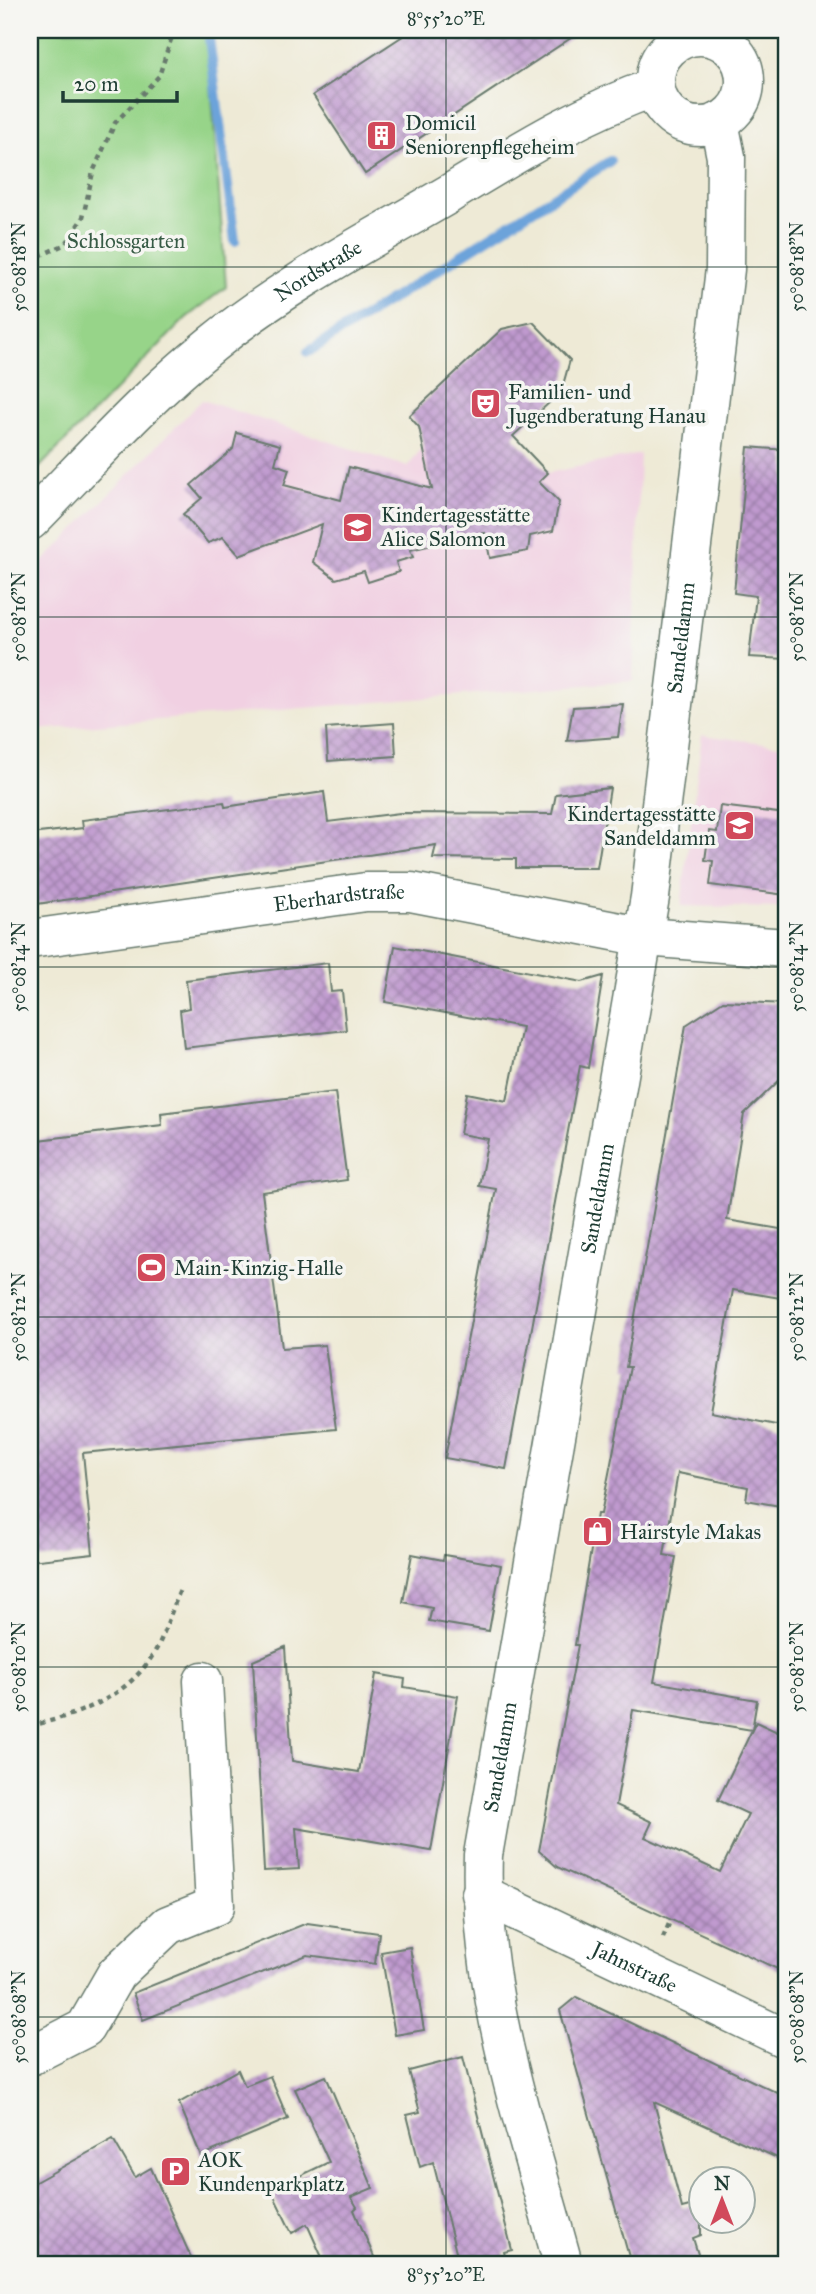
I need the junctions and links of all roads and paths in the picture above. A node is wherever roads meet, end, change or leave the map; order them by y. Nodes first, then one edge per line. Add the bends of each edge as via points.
1 (174, 30) edge
2 (717, 33) edge
3 (655, 87) junction
4 (719, 122) junction
5 (30, 260) edge
6 (30, 521) edge
7 (645, 937) junction
8 (30, 939) edge
9 (786, 948) edge
10 (181, 1588) dead end
11 (203, 1681) dead end
12 (30, 1726) edge
13 (481, 1894) junction
14 (786, 2039) edge
15 (30, 2056) edge
16 (562, 2264) edge

1 - 5 path via 159,76 115,124 93,172 83,217 66,244
2 - 3 street via 682,38 669,47 659,60
2 - 4 street via 738,56 745,78 741,102
3 - 4 street via 659,101 678,121 706,126
3 - 6 street, Nordstraße via 604,105 543,138 304,280 214,342 144,405
4 - 7 street, Sandeldamm via 726,157 725,269
7 - 8 street, Eberhardstraße via 411,892 366,892
7 - 9 street, Eberhardstraße
7 - 13 street, Sandeldamm via 489,1812
10 - 12 path via 159,1643 127,1685 83,1712
11 - 15 street via 215,1906 168,1924 116,1974 85,2028
13 - 14 street, Jahnstraße
13 - 16 street, Sandeldamm via 502,2035

